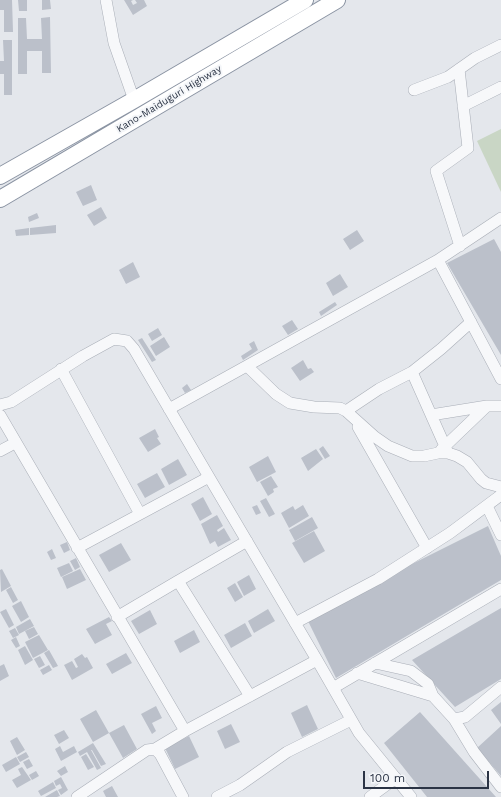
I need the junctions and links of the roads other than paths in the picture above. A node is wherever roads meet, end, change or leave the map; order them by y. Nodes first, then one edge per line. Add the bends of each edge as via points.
1 (106, 0) edge
2 (305, 0) edge
3 (337, 0) edge
4 (501, 45) edge
5 (459, 69) junction
6 (501, 87) edge
7 (414, 90) dead end
8 (134, 100) junction
9 (463, 106) junction
10 (0, 176) edge
11 (0, 199) edge
12 (500, 222) edge
13 (460, 246) junction
14 (438, 260) junction
15 (471, 322) junction
16 (247, 366) junction
17 (61, 369) junction
18 (412, 372) junction
19 (501, 379) edge
20 (0, 405) edge
21 (486, 406) junction
22 (501, 406) edge
23 (169, 409) junction
24 (350, 414) junction
25 (0, 415) edge
26 (431, 415) junction
27 (15, 443) junction
28 (0, 451) edge
29 (444, 451) junction
30 (210, 477) junction
31 (501, 487) edge
32 (501, 495) edge
33 (487, 506) junction
34 (140, 514) junction
35 (501, 535) edge
36 (247, 541) junction
37 (77, 548) junction
38 (427, 548) junction
39 (178, 581) junction
40 (501, 589) edge
41 (117, 617) junction
42 (295, 623) junction
43 (317, 660) junction
44 (375, 663) junction
45 (357, 673) junction
46 (501, 687) edge
47 (333, 688) junction
48 (250, 696) junction
49 (433, 696) junction
50 (454, 719) junction
51 (351, 720) junction
52 (185, 731) junction
53 (155, 749) junction
54 (396, 778) junction
55 (501, 787) edge
56 (77, 797) edge
57 (183, 797) edge
58 (217, 797) edge
59 (370, 797) edge
60 (411, 797) edge

1 - 8 street via 114,42
2 - 8 highway, Kano-Maiduguri Highway
3 - 11 highway, Kano-Maiduguri Highway
4 - 5 street
5 - 7 street via 448,77
5 - 9 street
6 - 9 street
8 - 10 highway, Kano-Maiduguri Highway
9 - 13 street via 468,148 436,171
12 - 13 street
13 - 14 street
14 - 15 street
14 - 16 street
15 - 18 street
15 - 19 street
16 - 23 street
16 - 24 street via 276,394 290,403 340,408
17 - 20 street via 11,402
17 - 23 street via 114,339 127,341
17 - 34 street
18 - 24 street via 379,389
18 - 26 street
21 - 22 street
21 - 26 street
21 - 29 street
23 - 30 street
24 - 29 street via 388,446 412,456
24 - 38 street
25 - 27 street
26 - 29 street
27 - 28 street
27 - 37 street
29 - 31 street via 467,462 486,483
30 - 34 street
30 - 36 street
32 - 33 street
33 - 35 street
33 - 38 street
34 - 37 street
36 - 39 street
36 - 42 street
37 - 41 street
38 - 42 street via 378,579
39 - 41 street
39 - 48 street
40 - 44 street
41 - 52 street
42 - 43 street
43 - 47 street
43 - 48 street
44 - 45 street
44 - 49 street via 411,671 428,684
45 - 47 street
45 - 49 street
46 - 50 street via 465,717
47 - 51 street
48 - 52 street
49 - 50 street
50 - 55 street via 474,752
51 - 54 street via 359,734
51 - 58 street via 287,752 240,785
52 - 53 street
53 - 56 street via 147,750
53 - 57 street
54 - 59 street
54 - 60 street

